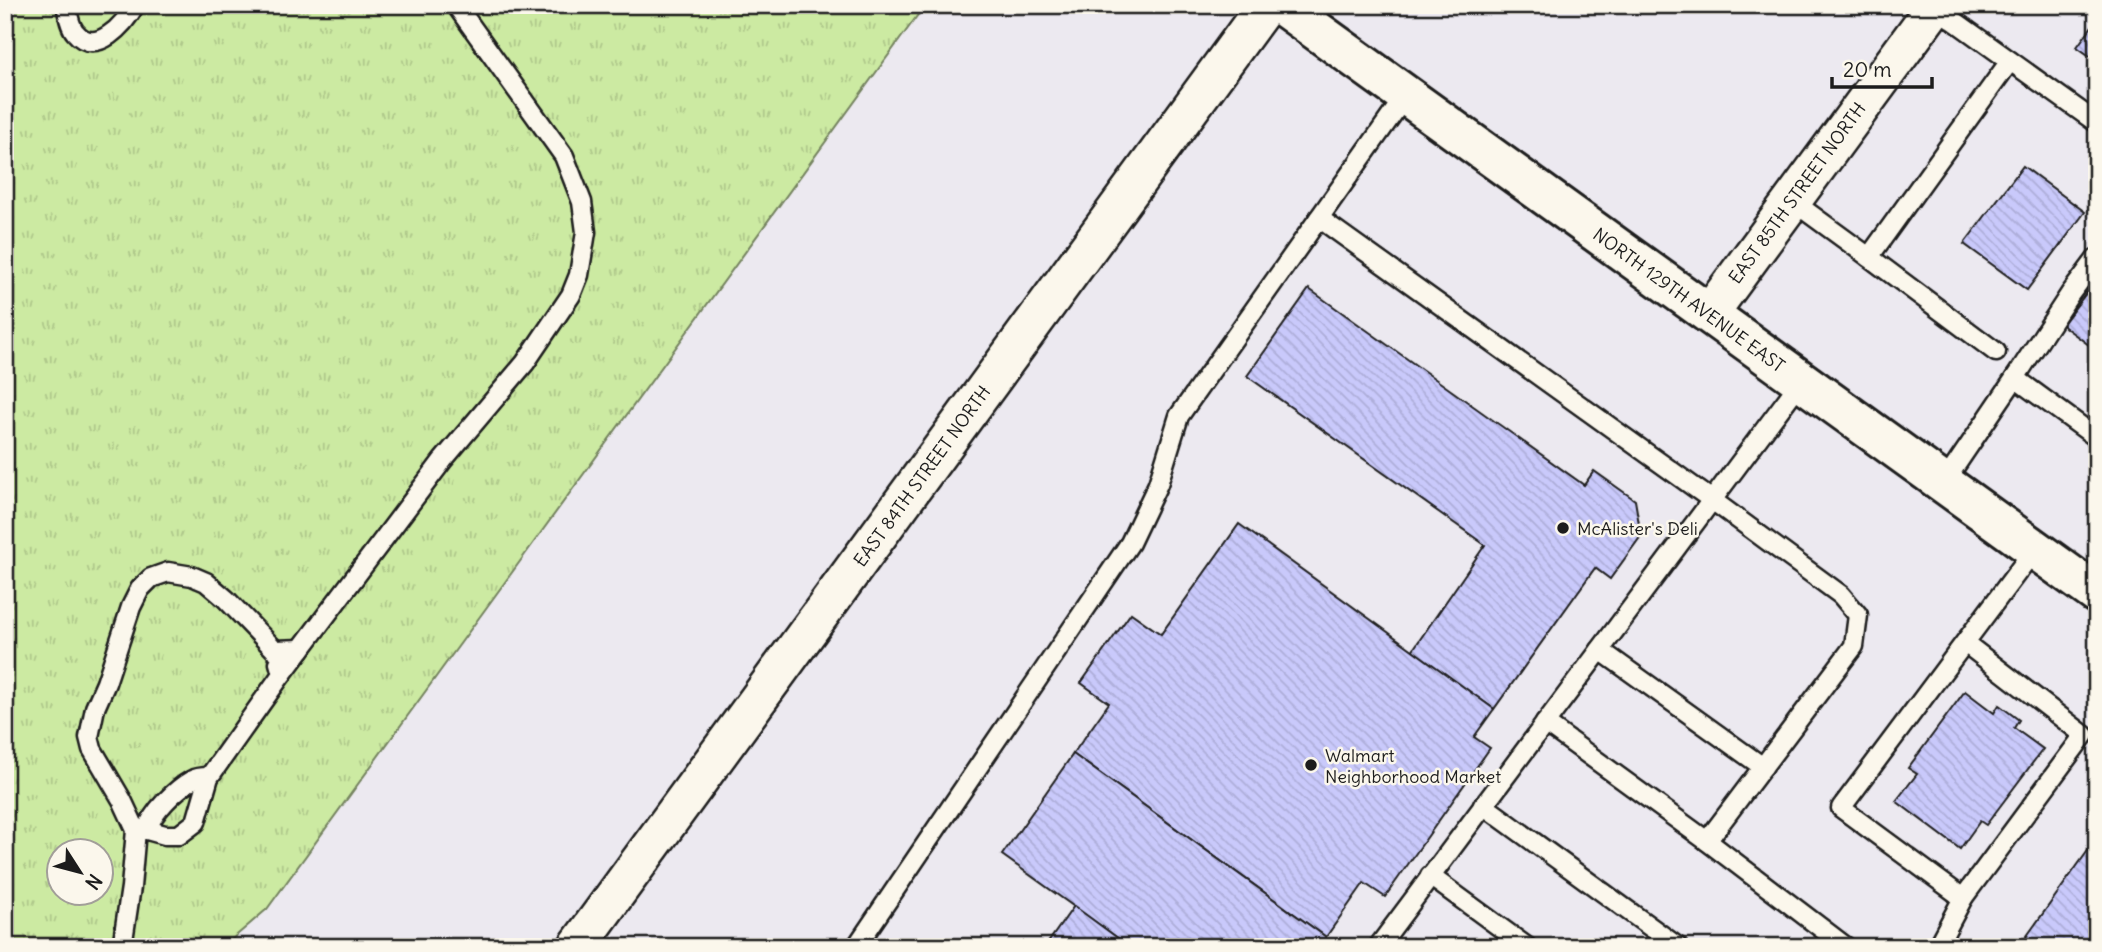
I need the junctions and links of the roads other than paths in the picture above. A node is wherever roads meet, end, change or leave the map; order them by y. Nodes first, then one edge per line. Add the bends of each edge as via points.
1 (66, 5) edge
2 (135, 5) edge
3 (456, 5) edge
4 (1266, 5) edge
5 (1282, 5) edge
6 (1936, 6) edge
7 (2010, 61) junction
8 (1406, 95) junction
9 (2097, 123) edge
10 (1791, 200) junction
11 (1319, 218) junction
12 (1869, 257) junction
13 (2097, 258) edge
14 (1709, 314) junction
15 (1996, 352) dead end
16 (2015, 378) junction
17 (1801, 381) junction
18 (2097, 438) edge
19 (1943, 484) junction
20 (1712, 500) junction
21 (2034, 550) junction
22 (2097, 594) edge
23 (1965, 643) junction
24 (301, 649) junction
25 (275, 650) junction
26 (1600, 650) junction
27 (282, 674) junction
28 (1545, 723) junction
29 (1763, 767) junction
30 (209, 777) junction
31 (1483, 805) junction
32 (141, 830) junction
33 (1707, 841) junction
34 (1430, 876) junction
35 (1963, 898) junction
36 (122, 947) edge
37 (577, 947) edge
38 (856, 947) edge
39 (1378, 947) edge
40 (1527, 947) edge
41 (1678, 947) edge
42 (1846, 947) edge
43 (1937, 947) edge

1 - 2 lane via 75,32 93,40 114,33
3 - 24 lane via 564,156 582,202 586,232 579,275 571,295 525,363 419,491
4 - 37 street, EAST 84TH STREET NORTH
5 - 8 main road, NORTH 129TH AVENUE EAST
6 - 7 lane
6 - 10 street, EAST 85TH STREET NORTH
7 - 9 lane
7 - 12 lane
8 - 11 lane
8 - 14 main road, NORTH 129TH AVENUE EAST
10 - 12 lane
10 - 14 street, EAST 85TH STREET NORTH
11 - 20 lane
11 - 38 lane via 1179,416 1158,484 1130,543
12 - 15 lane
13 - 16 lane
14 - 17 main road, NORTH 129TH AVENUE EAST
16 - 18 lane
16 - 19 lane
17 - 19 main road, NORTH 129TH AVENUE EAST
17 - 20 lane
19 - 21 main road, NORTH 129TH AVENUE EAST
20 - 26 lane
20 - 29 lane via 1841,595 1858,615 1854,646
21 - 22 main road, NORTH 129TH AVENUE EAST
21 - 23 lane
23 - 35 lane via 2084,735
23 - 35 lane via 1841,808
24 - 25 lane
24 - 27 lane
25 - 27 lane
25 - 32 lane via 206,582 168,572 151,578 140,589 95,708 89,737
26 - 28 lane
26 - 29 lane
27 - 30 lane
28 - 31 lane
28 - 33 lane
29 - 33 lane
30 - 32 lane via 194,778
30 - 32 lane via 200,813 186,832 165,835
31 - 34 lane
31 - 41 lane
32 - 36 lane
33 - 42 lane
34 - 39 lane
34 - 40 lane
35 - 43 lane

